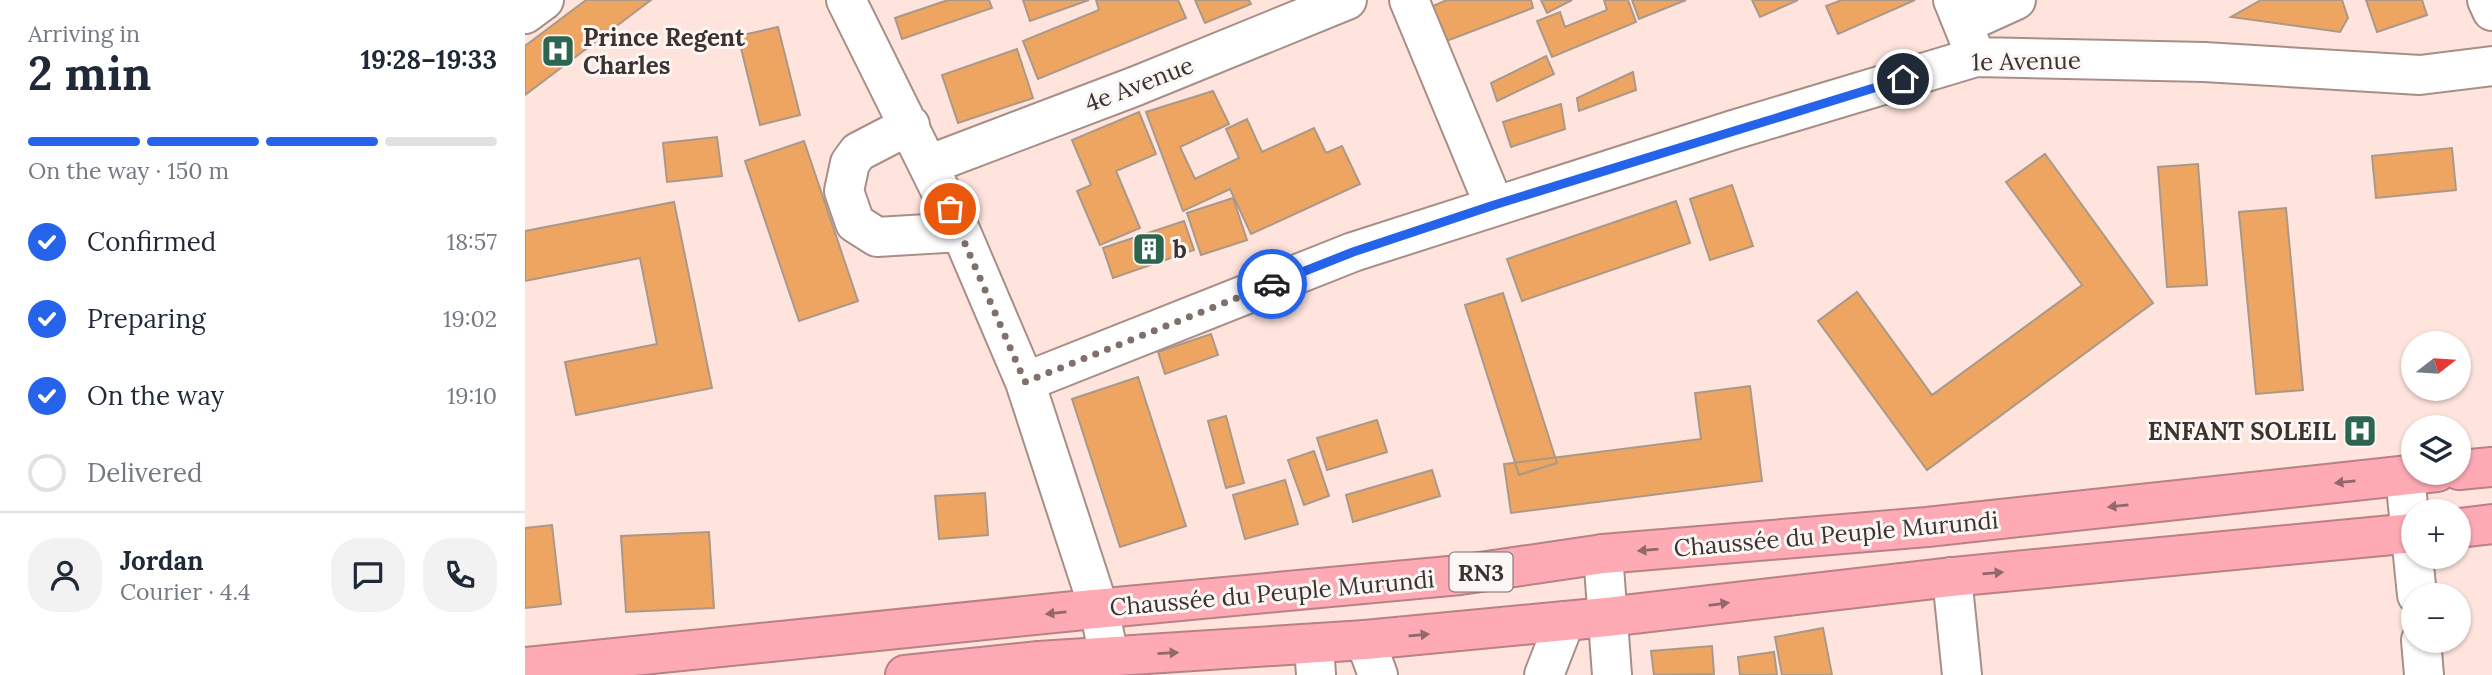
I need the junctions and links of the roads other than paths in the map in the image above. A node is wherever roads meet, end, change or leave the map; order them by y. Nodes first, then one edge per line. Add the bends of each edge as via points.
1 (544, 0) edge
2 (846, 0) edge
3 (1347, 0) edge
4 (1409, 0) edge
5 (2016, 0) edge
6 (2487, 0) edge
7 (2492, 11) edge
8 (525, 14) edge
9 (1964, 27) edge
10 (2492, 65) edge
11 (910, 125) junction
12 (928, 164) junction
13 (1494, 205) junction
14 (961, 232) junction
15 (1025, 382) junction
16 (2492, 467) edge
17 (2471, 469) edge
18 (2401, 476) edge
19 (2492, 524) edge
20 (2471, 527) edge
21 (2401, 534) edge
22 (1603, 554) junction
23 (1952, 577) junction
24 (1100, 609) junction
25 (1608, 617) junction
26 (1565, 621) junction
27 (2422, 653) edge
28 (1108, 656) junction
29 (1371, 658) edge
30 (1315, 660) edge
31 (525, 667) edge
32 (1040, 668) edge
33 (905, 675) edge
34 (1544, 675) edge
35 (1612, 675) edge
36 (1962, 675) edge
37 (2424, 675) edge

1 - 8 street
2 - 11 street
3 - 12 street, 4e Avenue
4 - 13 street
5 - 9 street
6 - 7 street
9 - 10 street, 1e Avenue via 2204,62 2420,75
9 - 13 street, 1e Avenue via 1733,130
11 - 12 street
11 - 14 street via 858,152 850,163 844,191 855,223 877,237
12 - 14 street
13 - 15 street, 1e Avenue via 1353,252
14 - 15 street
15 - 24 street
16 - 17 highway
18 -> 22 highway, Chaussée du Peuple Murundi / RN3 via 1927,527
19 - 20 highway
23 -> 21 highway, Chaussée du Peuple Murundi / RN3
22 - 24 highway, Chaussée du Peuple Murundi / RN3 via 1460,575
22 - 25 street
25 -> 23 highway, Chaussée du Peuple Murundi / RN3
23 - 36 street
24 - 28 street
24 -> 31 highway, Chaussée du Peuple Murundi / RN3
25 - 26 highway, Chaussée du Peuple Murundi / RN3
25 - 35 street
29 -> 26 highway, Chaussée du Peuple Murundi / RN3
26 - 34 street
27 - 37 street
28 -> 30 highway, Chaussée du Peuple Murundi / RN3
28 - 32 highway, Chaussée du Peuple Murundi / RN3
29 - 30 highway, Chaussée du Peuple Murundi / RN3
32 - 33 highway, Chaussée du Peuple Murundi / RN3

